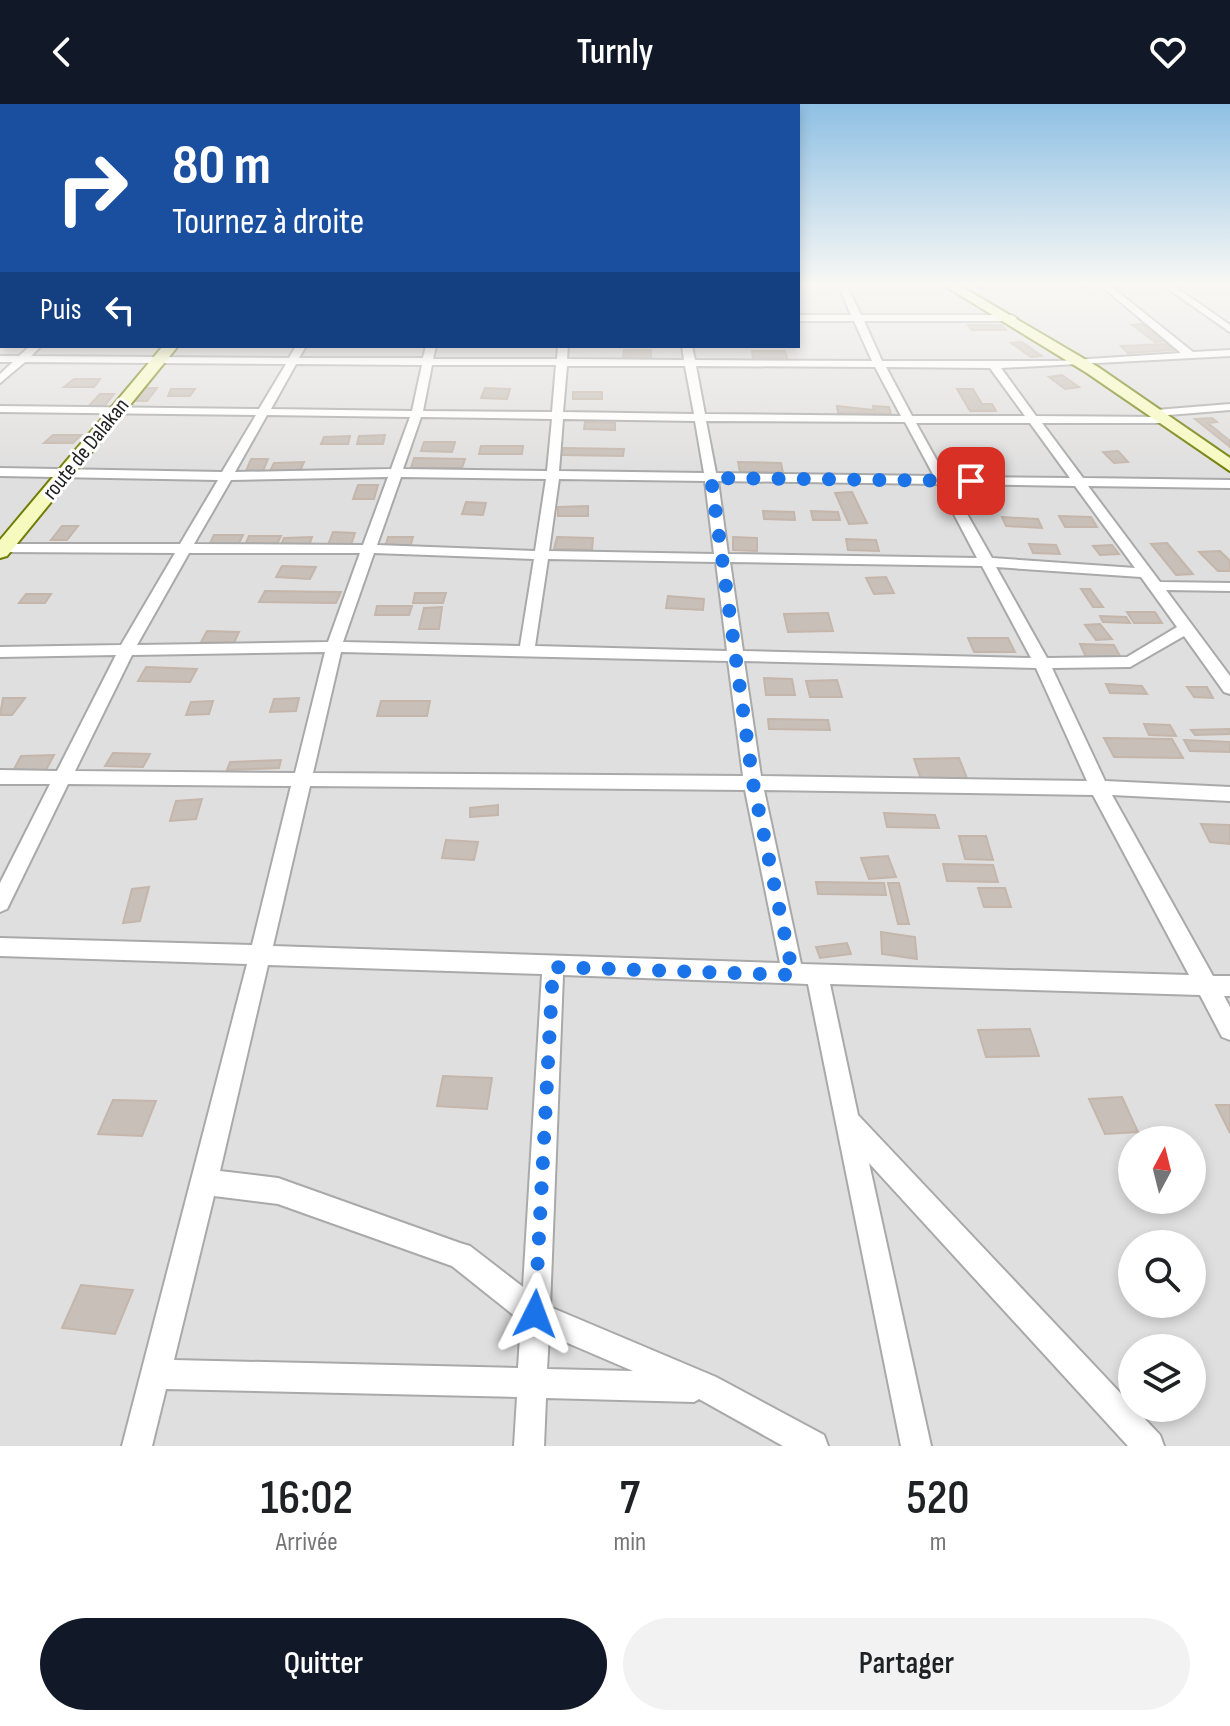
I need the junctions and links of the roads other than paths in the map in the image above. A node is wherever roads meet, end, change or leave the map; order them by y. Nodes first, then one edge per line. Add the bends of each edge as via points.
1 (870, 347) edge
2 (1057, 347) edge
3 (1180, 347) edge
4 (34, 348) edge
5 (687, 348) edge
6 (166, 352) edge
7 (297, 352) edge
8 (429, 353) edge
9 (563, 353) edge
10 (1230, 353) edge
11 (1190, 355) junction
12 (0, 359) edge
13 (21, 359) junction
14 (1081, 362) junction
15 (878, 363) junction
16 (689, 364) junction
17 (993, 365) junction
18 (0, 380) edge
19 (1230, 407) edge
20 (0, 409) edge
21 (116, 410) junction
22 (262, 413) junction
23 (559, 414) junction
24 (700, 415) junction
25 (416, 416) junction
26 (1161, 416) junction
27 (910, 418) junction
28 (1034, 420) junction
29 (1230, 466) edge
30 (70, 471) junction
31 (0, 472) edge
32 (395, 473) junction
33 (553, 475) junction
34 (226, 476) junction
35 (711, 478) junction
36 (944, 481) junction
37 (1080, 482) junction
38 (1230, 484) edge
39 (185, 548) junction
40 (1, 549) edge
41 (368, 549) junction
42 (542, 555) junction
43 (722, 558) junction
44 (988, 562) junction
45 (1146, 573) junction
46 (1156, 586) junction
47 (1230, 587) edge
48 (1186, 628) junction
49 (334, 647) junction
50 (127, 649) junction
51 (527, 651) junction
52 (0, 652) edge
53 (734, 656) junction
54 (1042, 663) junction
55 (1230, 688) edge
56 (64, 775) junction
57 (0, 777) edge
58 (302, 778) junction
59 (753, 783) junction
60 (1099, 788) junction
61 (1230, 794) edge
62 (0, 903) edge
63 (0, 947) edge
64 (259, 954) junction
65 (553, 967) junction
66 (805, 975) junction
67 (1205, 986) junction
68 (1230, 986) edge
69 (1230, 1029) edge
70 (848, 1121) junction
71 (205, 1182) junction
72 (535, 1314) junction
73 (157, 1374) junction
74 (532, 1382) junction
75 (706, 1387) junction
76 (134, 1443) edge
77 (529, 1446) edge
78 (813, 1446) edge
79 (916, 1446) edge
80 (1149, 1446) edge

1 - 15 street
2 - 14 main road
3 - 11 street
4 - 13 street
5 - 16 street
6 - 7 street
6 - 13 street
6 - 21 main road, route de Dalakan
7 - 8 street
7 - 22 street
8 - 9 street
8 - 25 street
9 - 16 street
9 - 23 street
10 - 11 street
11 - 14 street
12 - 13 street
13 - 18 street
14 - 17 street
14 - 26 main road
15 - 16 street
15 - 17 street
15 - 27 street
16 - 24 street
17 - 28 street
19 - 26 street
20 - 21 street
21 - 22 street
21 - 30 main road, route de Dalakan
22 - 25 street
22 - 34 street
23 - 24 street
23 - 25 street
23 - 33 street
24 - 27 street
24 - 35 street
25 - 32 street
26 - 28 street
26 - 29 main road
27 - 28 street
27 - 36 street
28 - 37 street
30 - 31 street
30 - 34 street
30 - 40 main road, route de Dalakan
32 - 33 street
32 - 34 street
32 - 41 street
33 - 35 street
33 - 42 street
34 - 39 street
35 - 36 street
35 - 43 street
36 - 37 street
36 - 44 street
37 - 38 street
37 - 45 street
39 - 40 street
39 - 41 street
39 - 50 street
41 - 42 street
41 - 49 street
42 - 43 street
42 - 51 street
43 - 44 street
43 - 53 street
44 - 45 street
44 - 54 street
45 - 46 street
46 - 47 street
46 - 48 street
48 - 54 street via 1130,662
48 - 55 street
49 - 50 street
49 - 51 street
49 - 58 street
50 - 52 street
50 - 56 street
51 - 53 street
53 - 54 street
53 - 59 street
54 - 60 street
56 - 57 street
56 - 58 street
56 - 62 street
58 - 59 street
58 - 64 street
59 - 60 street
59 - 66 street
60 - 61 street
60 - 67 street
63 - 64 street
64 - 65 street
64 - 71 street
65 - 66 street
65 - 72 street
66 - 67 street
66 - 70 street
67 - 68 street
67 - 69 street
70 - 79 street
70 - 80 street
71 - 72 street via 278,1191 460,1256
71 - 73 street
72 - 74 street
72 - 75 street
73 - 74 street
73 - 76 street
74 - 75 street
74 - 77 street
75 - 78 street

